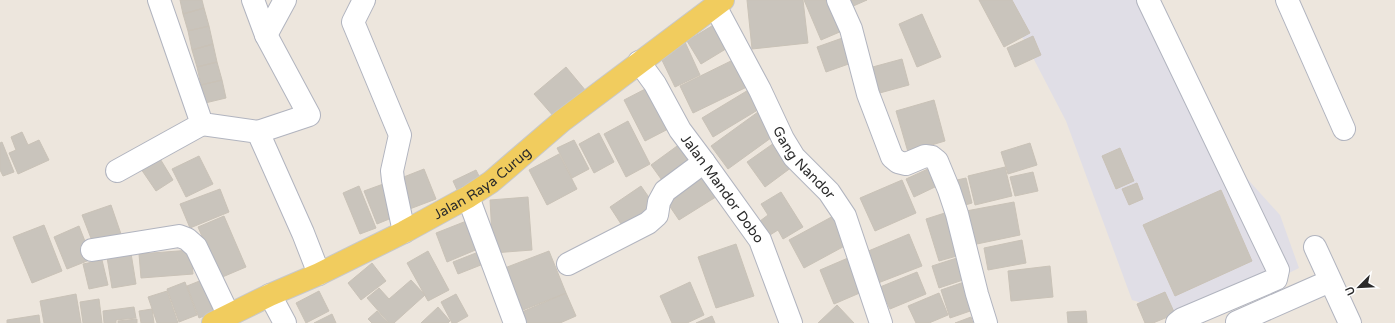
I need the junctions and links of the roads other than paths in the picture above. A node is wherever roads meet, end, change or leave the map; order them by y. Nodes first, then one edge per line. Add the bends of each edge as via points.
1 (159, 0) edge
2 (253, 0) edge
3 (285, 0) edge
4 (364, 0) edge
5 (838, 0) edge
6 (1148, 0) edge
7 (1287, 0) edge
8 (719, 3) edge
9 (266, 35) junction
10 (638, 62) junction
11 (202, 124) junction
12 (1344, 129) dead end
13 (258, 132) junction
14 (704, 162) junction
15 (117, 171) dead end
16 (468, 197) junction
17 (404, 232) junction
18 (1315, 246) dead end
19 (92, 250) dead end
20 (568, 264) dead end
21 (319, 274) junction
22 (1330, 281) junction
23 (270, 295) junction
24 (221, 319) edge
25 (285, 323) edge
26 (515, 323) edge
27 (791, 323) edge
28 (881, 323) edge
29 (986, 323) edge
30 (1177, 323) edge
31 (1238, 323) edge
32 (1350, 323) edge

1 - 11 street
2 - 9 street
3 - 9 street
4 - 17 street via 353,22 400,135 392,171
5 - 29 street via 852,29 868,94 892,157 906,164 925,156 936,161 957,214
6 - 30 street via 1278,270 1276,279
7 - 12 street
8 - 10 main road, Jalan Raya Curug
8 - 28 street, Gang Nandor via 782,139 794,157 829,192 844,216
9 - 13 street via 308,115
10 - 14 street, Jalan Mandor Dobo via 655,84 680,130
10 - 16 main road, Jalan Raya Curug via 562,121 491,182
11 - 13 street
11 - 15 street
13 - 21 street
14 - 20 street via 665,191 658,202 657,215 648,223
14 - 27 street, Jalan Mandor Dobo via 760,240
16 - 17 main road, Jalan Raya Curug
16 - 26 street
17 - 21 main road, Jalan Raya Curug
18 - 22 street
19 - 24 street via 179,236 188,239 196,247
21 - 23 main road, Jalan Raya Curug
22 - 31 street
22 - 32 street
23 - 24 main road, Jalan Raya Curug
23 - 25 street

